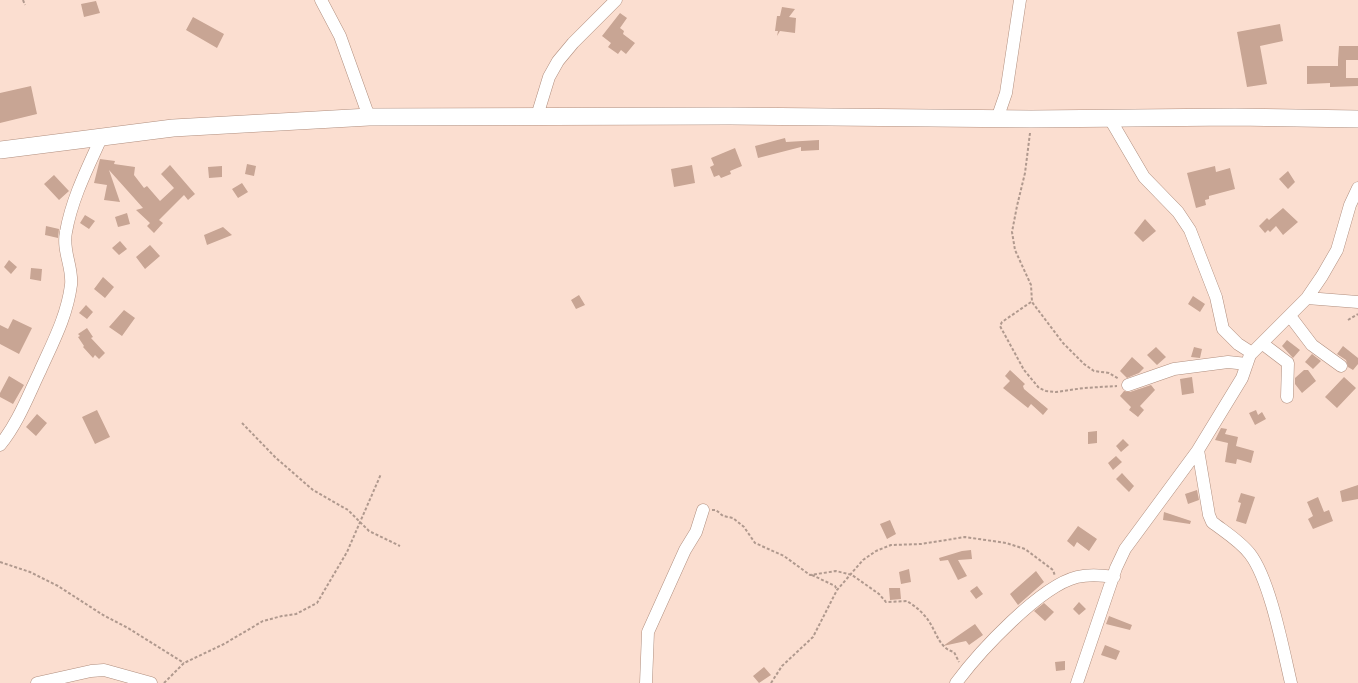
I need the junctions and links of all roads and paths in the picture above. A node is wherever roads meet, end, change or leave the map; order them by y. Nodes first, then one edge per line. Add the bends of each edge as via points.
1 (23, 0) edge
2 (321, 0) edge
3 (1020, 0) edge
4 (612, 1) edge
5 (25, 5) dead end
6 (369, 116) junction
7 (537, 116) junction
8 (997, 119) junction
9 (1031, 119) junction
10 (1110, 119) junction
11 (1358, 119) edge
12 (102, 136) junction
13 (0, 150) edge
14 (1358, 188) edge
15 (1307, 298) junction
16 (1032, 302) junction
17 (1358, 302) edge
18 (1358, 314) edge
19 (1290, 316) junction
20 (1348, 320) dead end
21 (1263, 344) junction
22 (1250, 358) junction
23 (1341, 366) dead end
24 (1128, 385) junction
25 (1287, 397) dead end
26 (242, 423) dead end
27 (0, 445) edge
28 (1198, 450) junction
29 (381, 474) dead end
30 (703, 510) joint
31 (359, 521) junction
32 (400, 546) dead end
33 (0, 562) edge
34 (810, 575) junction
35 (852, 575) junction
36 (1114, 577) junction
37 (1059, 585) junction
38 (838, 590) junction
39 (184, 663) junction
40 (966, 670) junction
41 (37, 683) edge
42 (151, 683) edge
43 (164, 683) edge
44 (646, 683) edge
45 (771, 683) edge
46 (956, 683) edge
47 (1077, 683) edge
48 (1291, 683) edge

1 - 5 path
2 - 6 street via 340,36
3 - 8 street via 1006,93
4 - 7 street via 558,61 549,77
6 - 7 main road
6 - 12 main road via 239,123
7 - 8 main road
8 - 9 main road
9 - 10 main road
9 - 16 path via 1025,173 1012,232 1015,250 1031,285
10 - 11 main road
10 - 22 street via 1144,177 1178,212 1187,226 1216,297 1225,333
12 - 13 main road
12 - 27 street via 71,210 66,231 64,242 71,271 71,284 64,319 18,418
14 - 15 street via 1350,205 1337,250
15 - 17 street
15 - 19 street
16 - 24 path via 1063,344 1084,364 1094,371 1109,373
16 - 24 path via 1000,326 1024,370 1039,388 1056,392
18 - 20 path
19 - 21 street
19 - 23 street via 1312,345
21 - 22 street
21 - 25 street via 1288,363
22 - 24 street via 1174,369
22 - 28 street via 1242,378
26 - 31 path via 294,475 313,490 348,510
28 - 36 street via 1125,549
28 - 48 street via 1209,515 1212,522 1249,553 1257,564 1276,623
29 - 31 path
30 - 34 path via 716,510 722,516 733,518 744,527 755,543 784,556
30 - 44 street via 696,532 685,550 648,632
31 - 32 path via 369,530
31 - 39 path via 347,552 317,603 296,614 263,621 224,644
33 - 39 path via 30,572 58,586 102,616 128,628
34 - 35 path via 836,571
34 - 38 path via 835,586
35 - 37 path via 862,560 890,545 921,544 965,537 1006,543 1025,549 1053,570
35 - 38 path
35 - 40 path via 886,602 907,601 924,615 946,650 954,652
36 - 37 street via 1095,574 1077,577
36 - 47 street
37 - 40 street via 1037,600 984,648
38 - 45 path via 813,637 782,666
39 - 43 path
40 - 46 street
41 - 42 street via 104,670

